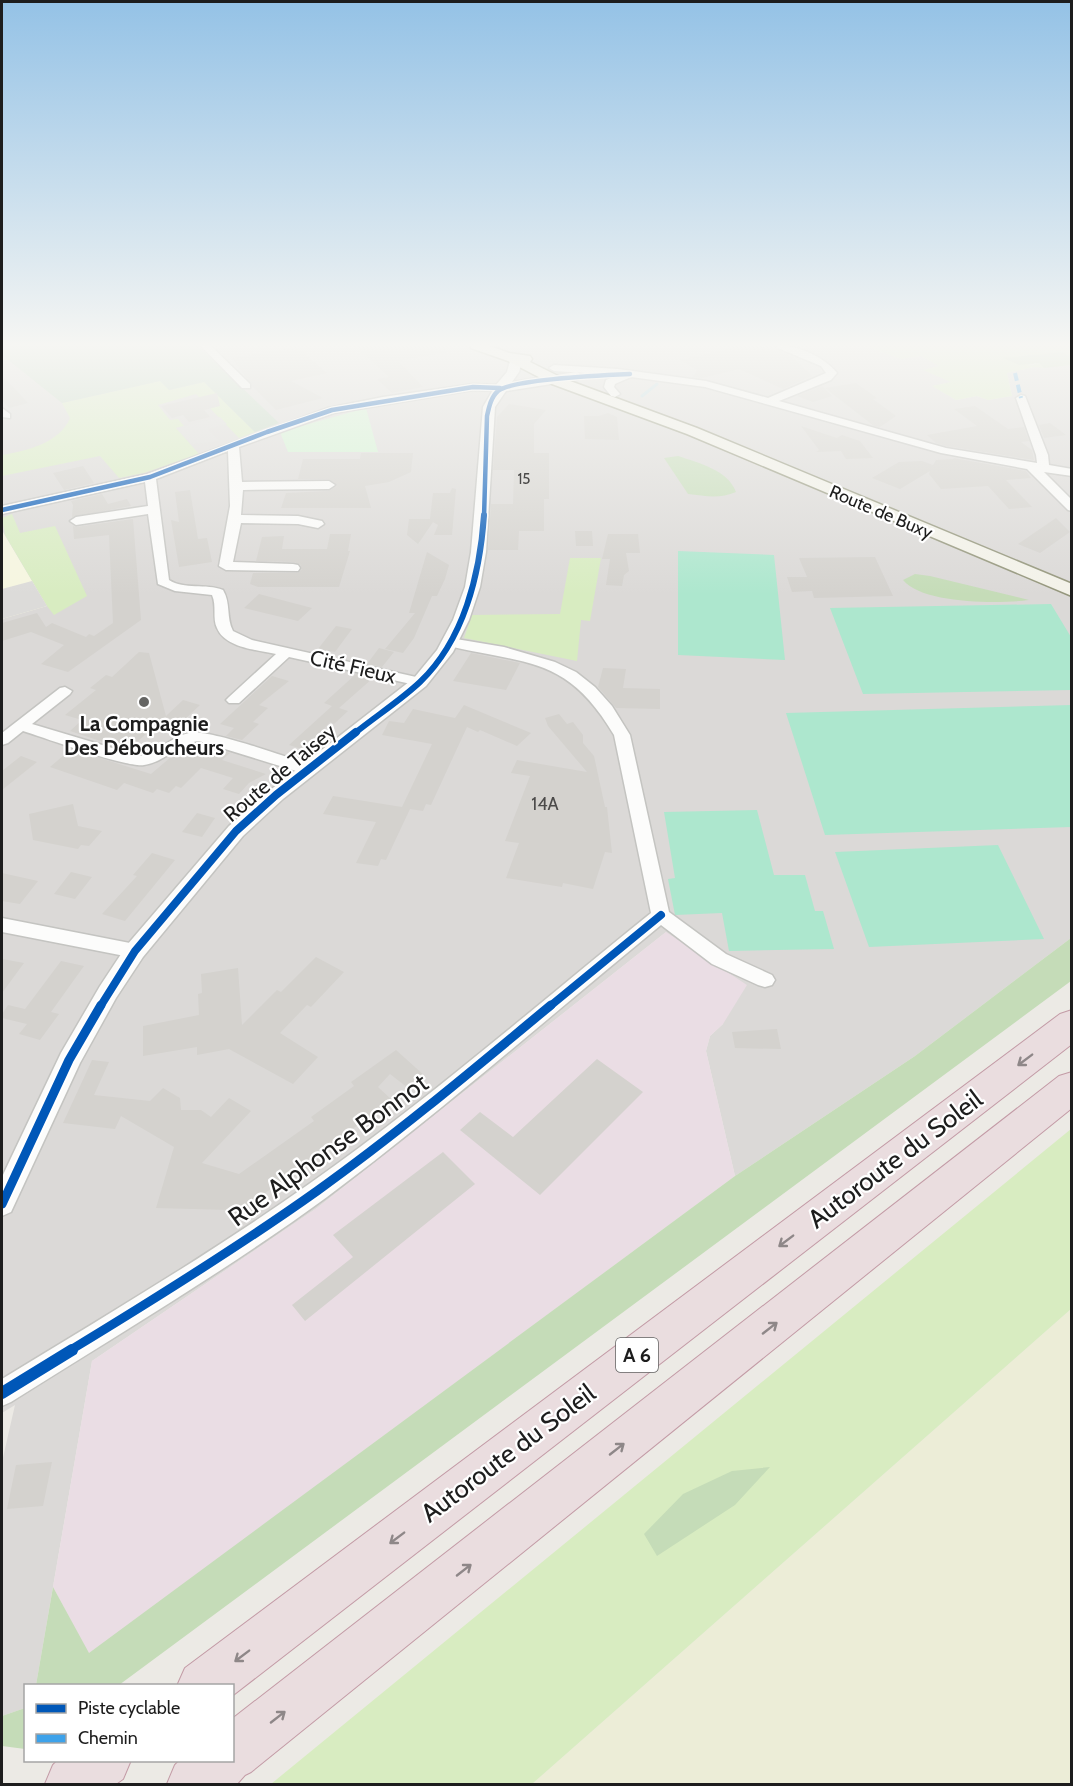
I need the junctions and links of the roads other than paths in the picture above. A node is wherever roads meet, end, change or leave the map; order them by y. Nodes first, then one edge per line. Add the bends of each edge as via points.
1 (277, 428) edge
2 (488, 428) edge
3 (686, 428) edge
4 (686, 428) edge
5 (865, 428) edge
6 (1032, 428) edge
7 (692, 431) junction
8 (233, 445) junction
9 (1037, 468) junction
10 (1071, 473) edge
11 (150, 477) junction
12 (329, 485) dead end
13 (238, 486) junction
14 (1071, 507) edge
15 (154, 509) junction
16 (2, 510) edge
17 (237, 519) junction
18 (76, 521) dead end
19 (318, 524) dead end
20 (293, 568) dead end
21 (199, 588) junction
22 (1071, 591) edge
23 (181, 602) dead end
24 (450, 642) junction
25 (286, 652) junction
26 (420, 682) junction
27 (65, 691) dead end
28 (234, 700) dead end
29 (22, 726) junction
30 (2, 741) edge
31 (309, 770) junction
32 (661, 915) junction
33 (2, 925) edge
34 (135, 951) junction
35 (765, 980) dead end
36 (1071, 1024) edge
37 (1071, 1087) edge
38 (2, 1204) edge
39 (2, 1393) edge
40 (206, 1684) edge
41 (234, 1751) edge
42 (103, 1762) edge
43 (223, 1762) edge
44 (72, 1785) edge
45 (194, 1785) edge

1 - 8 street
2 - 24 street, Route de Taisey via 481,549 466,608
3 - 7 main road, Route de Buxy
4 - 7 main road, Route de Buxy
5 - 9 street, Route de Buxy via 934,448
6 - 9 street via 1042,455
7 - 22 main road, Route de Buxy
8 - 11 street
8 - 13 street
9 - 10 street, Route de Buxy
9 - 14 street
11 - 15 street, Cité Fieux
11 - 16 street
12 - 13 street
13 - 17 street
15 - 18 street
15 - 21 street, Cité Fieux via 163,581 171,588
17 - 19 street
17 - 20 street via 225,567
21 - 23 street
21 - 25 street, Cité Fieux via 218,593 222,600 222,625 229,636
24 - 26 street, Route de Taisey via 436,666
24 - 32 street via 524,656 560,669 584,684 612,717 621,735
25 - 26 street, Cité Fieux
25 - 28 street, Cité Fieux
26 - 31 street, Route de Taisey
27 - 29 street
29 - 30 street
29 - 31 street via 138,761 157,757 188,736 200,736
31 - 34 street, Route de Taisey via 236,831
32 - 35 street via 719,959
32 - 39 street, Rue Alphonse Bonnot via 318,1190
33 - 34 street
34 - 38 street, Route de Taisey via 69,1060
36 -> 40 highway, Autoroute du Soleil / A 6
41 -> 37 highway
42 - 44 highway
43 - 45 highway

